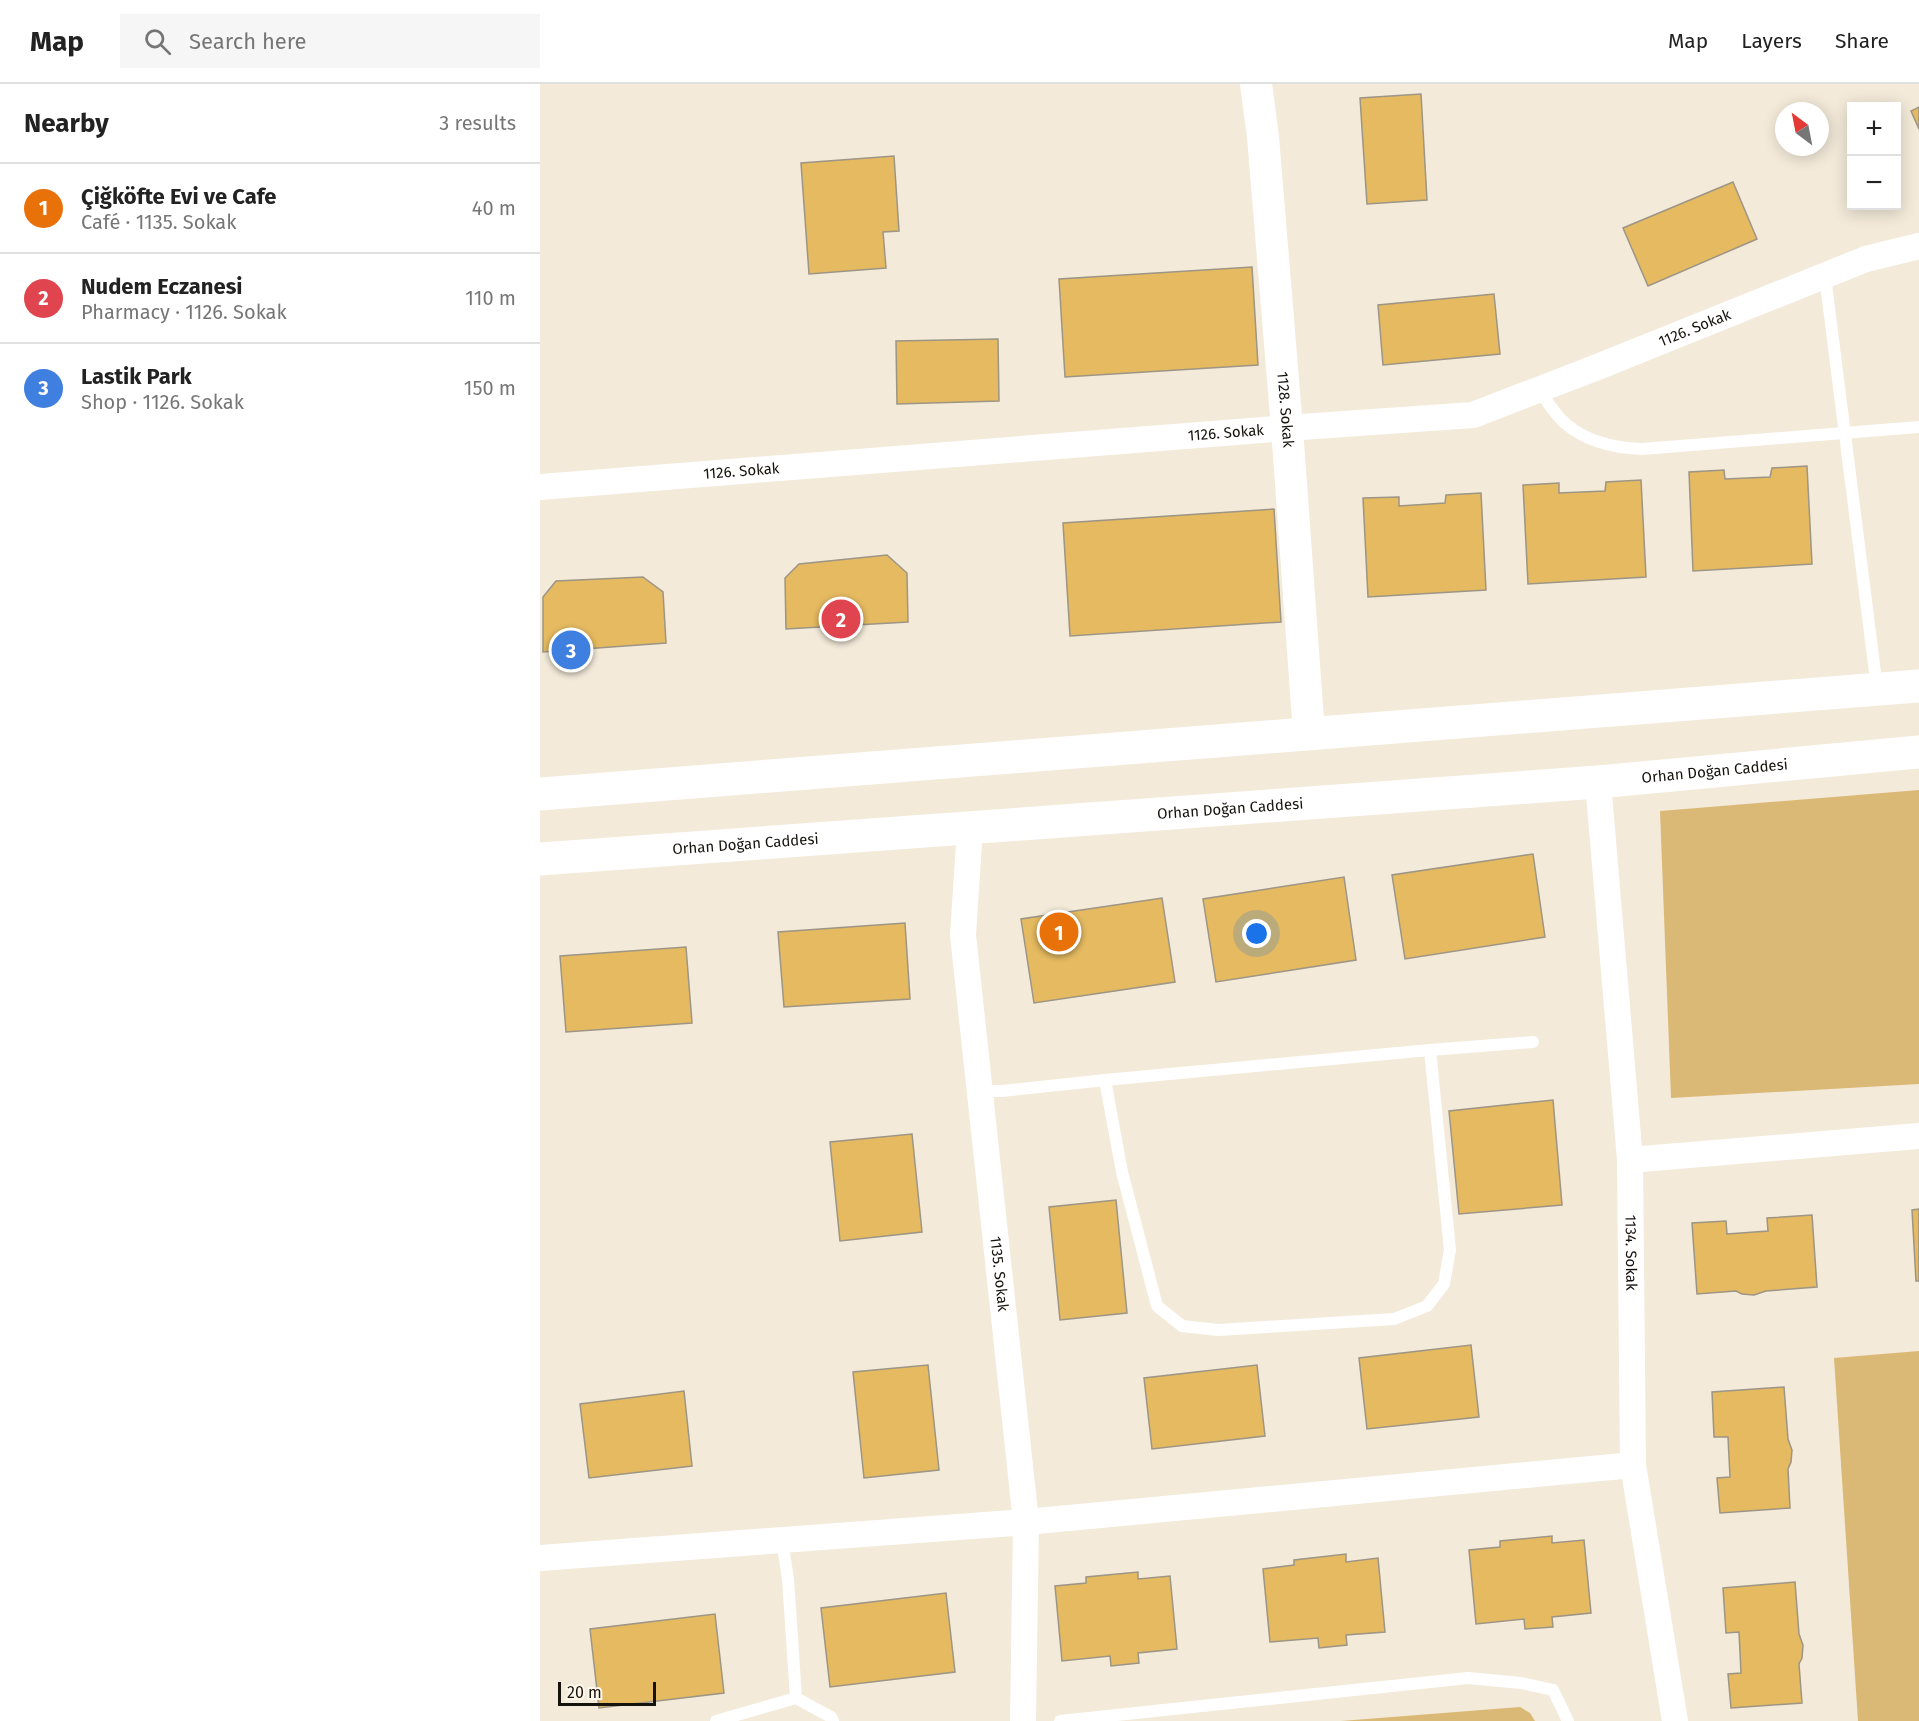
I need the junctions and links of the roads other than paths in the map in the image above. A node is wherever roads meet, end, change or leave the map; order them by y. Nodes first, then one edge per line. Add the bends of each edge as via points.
1 (1256, 84) edge
2 (1919, 246) edge
3 (1825, 276) junction
4 (1539, 390) junction
5 (1919, 427) edge
6 (1287, 428) junction
7 (1845, 432) junction
8 (540, 487) edge
9 (1919, 686) edge
10 (1877, 689) junction
11 (1309, 734) junction
12 (1919, 752) edge
13 (1598, 782) junction
14 (540, 794) edge
15 (970, 828) junction
16 (540, 859) edge
17 (1533, 1042) dead end
18 (1430, 1050) junction
19 (1105, 1080) junction
20 (980, 1091) junction
21 (1919, 1136) edge
22 (1630, 1160) junction
23 (1633, 1465) junction
24 (1026, 1522) junction
25 (782, 1540) junction
26 (540, 1558) edge
27 (796, 1698) junction
28 (1180, 1707) junction
29 (716, 1721) edge
30 (832, 1721) edge
31 (1023, 1721) edge
32 (1060, 1721) edge
33 (1182, 1721) edge
34 (1568, 1721) edge
35 (1676, 1721) edge

1 - 6 street, 1128. Sokak
2 - 3 street, 1126. Sokak
3 - 4 street, 1126. Sokak
3 - 7 lane
4 - 6 street, 1126. Sokak via 1473,415
4 - 7 lane via 1564,423 1579,433 1628,448
5 - 7 lane
6 - 8 street, 1126. Sokak
6 - 11 street, 1128. Sokak
7 - 10 lane
9 - 10 main road
10 - 11 main road
11 - 14 main road
12 - 13 main road, Orhan Doğan Caddesi
13 - 15 main road, Orhan Doğan Caddesi
13 - 22 street, 1134. Sokak
15 - 16 main road, Orhan Doğan Caddesi
15 - 20 street, 1135. Sokak via 963,935
17 - 18 lane
18 - 19 lane
18 - 19 lane via 1450,1250 1443,1284 1427,1306 1394,1319 1218,1330 1182,1326 1157,1306 1122,1172
19 - 20 lane
20 - 24 street, 1135. Sokak
21 - 22 street
22 - 23 street, 1134. Sokak
23 - 24 street
23 - 35 street, 1134. Sokak
24 - 25 street
24 - 31 street, 1135. Sokak
25 - 26 street
25 - 27 lane
27 - 29 lane
27 - 30 lane
28 - 32 lane
28 - 33 lane
28 - 34 lane via 1468,1678 1553,1690

